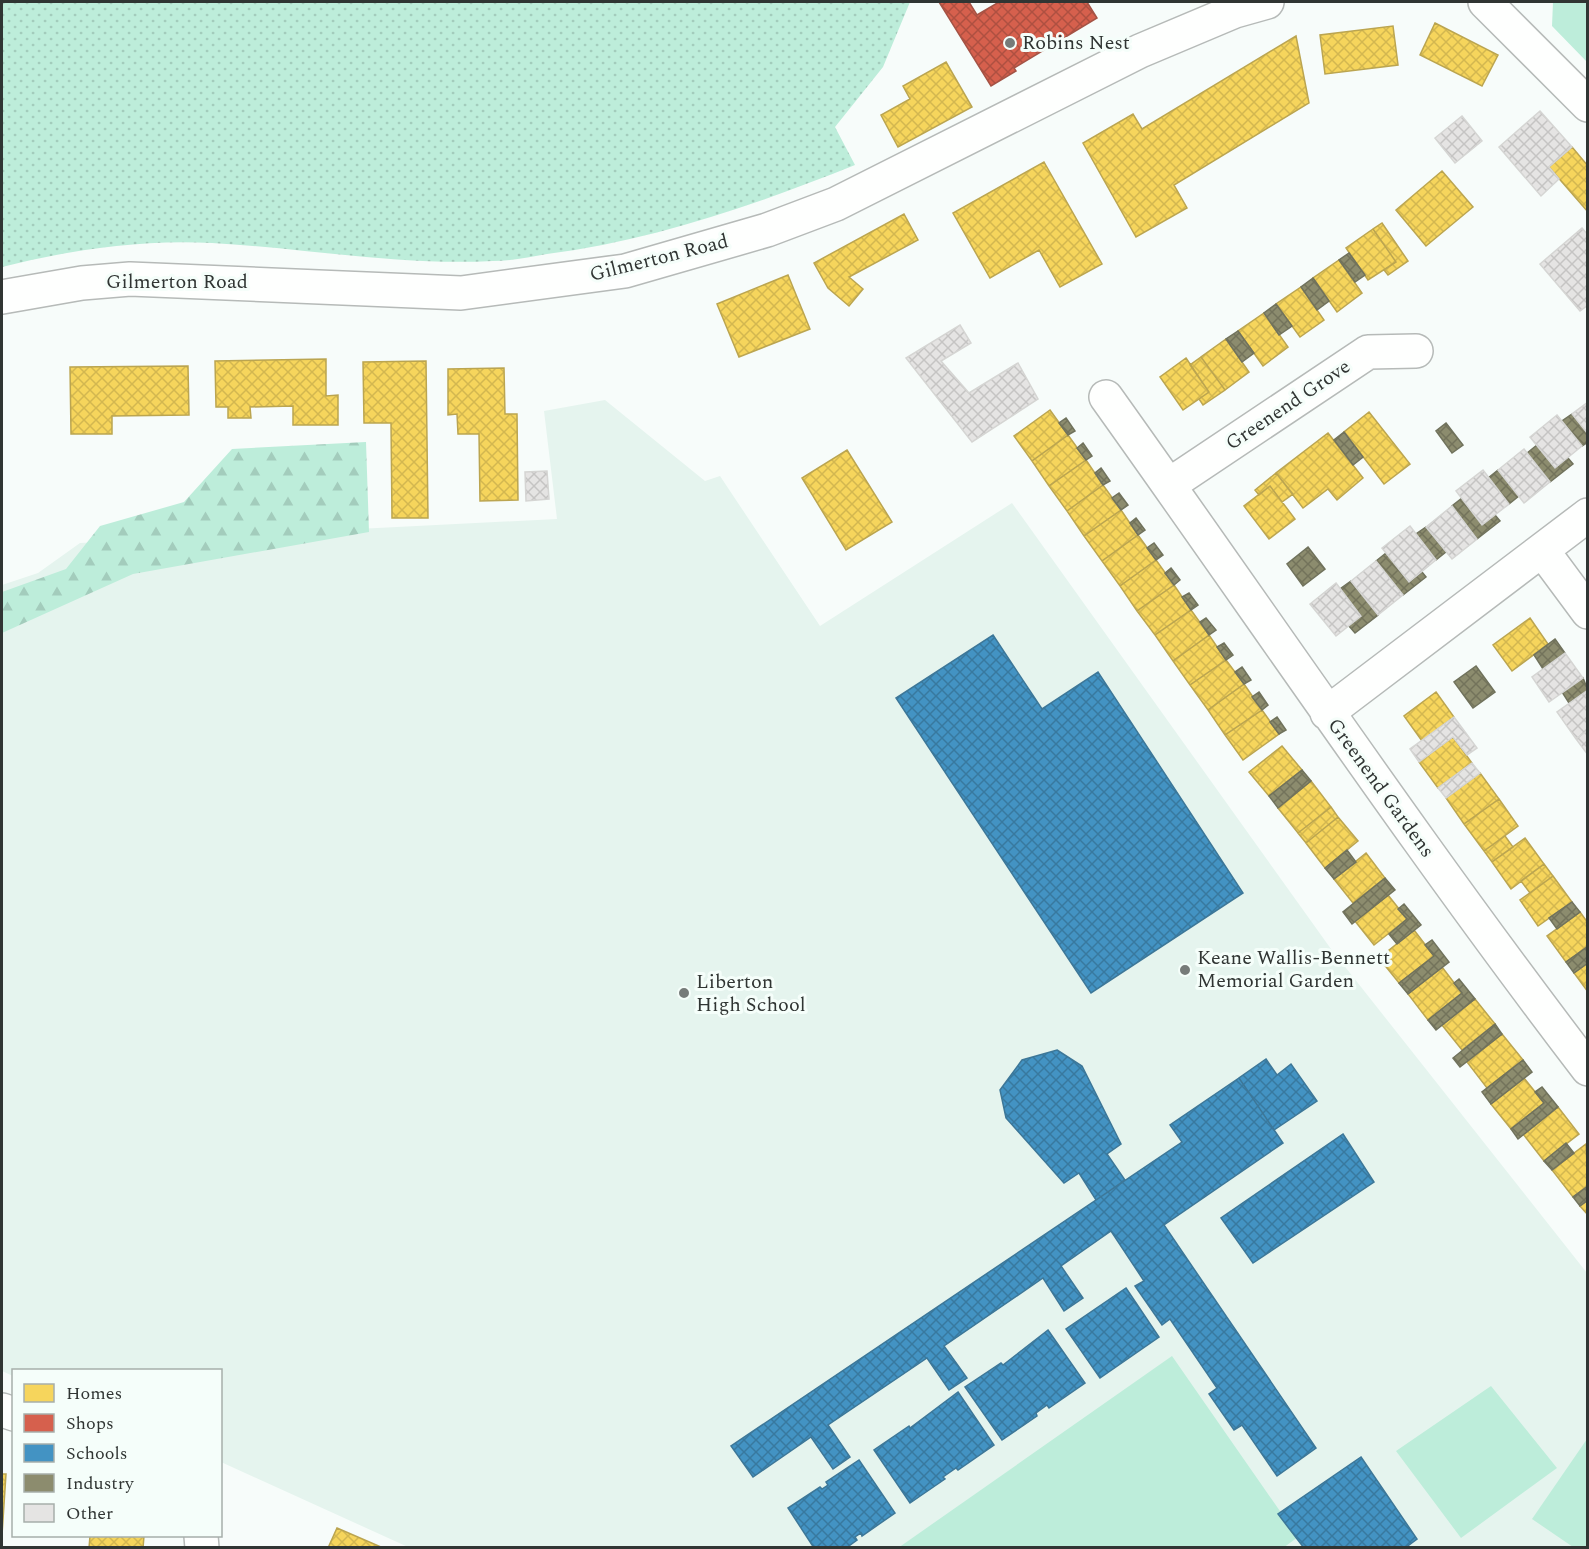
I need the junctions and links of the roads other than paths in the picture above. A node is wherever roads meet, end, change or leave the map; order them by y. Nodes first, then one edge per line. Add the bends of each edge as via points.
1 (1267, 2) edge
2 (1485, 2) edge
3 (1587, 105) edge
4 (2, 297) edge
5 (1416, 351) dead end
6 (1106, 397) dead end
7 (1169, 485) junction
8 (1587, 515) edge
9 (1542, 550) junction
10 (1587, 612) edge
11 (1327, 713) junction
12 (1587, 1069) edge

1 - 4 street, Gilmerton Road via 1235,11 1140,51 836,204 766,230 625,271 461,293 130,279
2 - 3 street
5 - 7 street, Greenend Grove via 1368,352
6 - 7 street
7 - 11 street
8 - 9 street, Greenend Gardens
9 - 10 street
9 - 11 street, Greenend Gardens
11 - 12 street, Greenend Gardens

